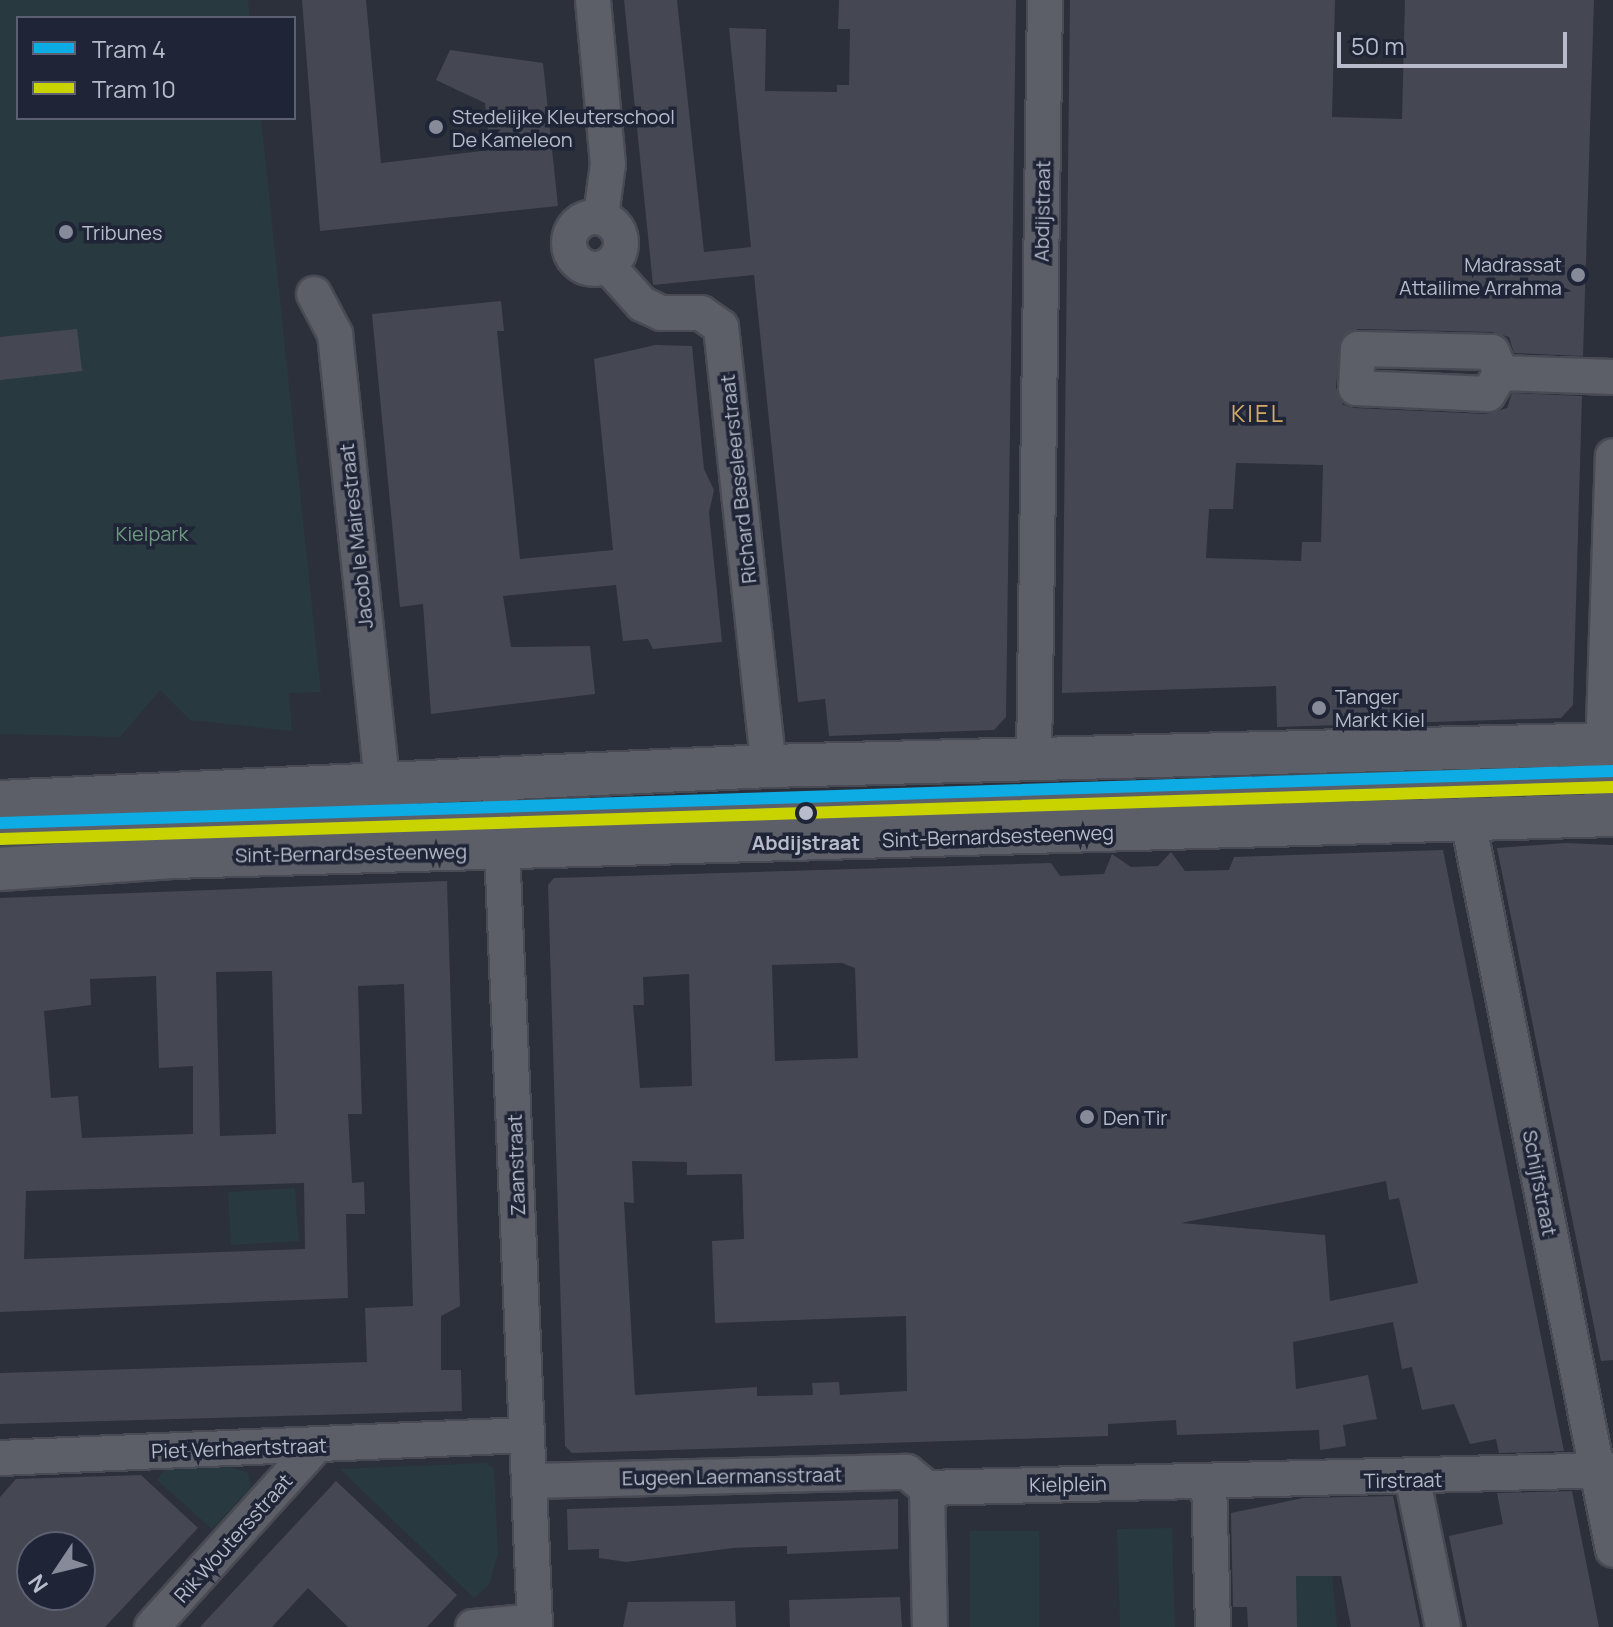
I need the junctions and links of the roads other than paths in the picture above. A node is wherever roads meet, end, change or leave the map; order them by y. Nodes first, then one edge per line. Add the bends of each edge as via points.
1 (593, 0) edge
2 (1045, 0) edge
3 (314, 294) dead end
4 (1501, 373) dead end
5 (1613, 377) edge
6 (1613, 456) edge
7 (1034, 758) junction
8 (769, 766) junction
9 (1609, 779) edge
10 (382, 782) junction
11 (0, 802) edge
12 (501, 813) junction
13 (1467, 816) junction
14 (0, 832) edge
15 (0, 869) edge
16 (526, 1435) junction
17 (313, 1449) junction
18 (0, 1458) edge
19 (1605, 1472) edge
20 (531, 1481) junction
21 (1413, 1481) junction
22 (1209, 1482) junction
23 (927, 1488) junction
24 (1613, 1550) edge
25 (535, 1624) edge
26 (152, 1627) edge
27 (473, 1627) edge
28 (930, 1627) edge
29 (1213, 1627) edge
30 (1443, 1627) edge

1 - 8 street, Richard Baseleerstraat via 608,164 601,216 577,224 569,246 586,267 608,266 642,304 661,313 701,313 721,327
2 - 7 street, Abdijstraat
3 - 10 street, Jacob le Mairestraat via 335,334
4 - 5 street
6 - 9 street
7 - 8 street, Sint-Bernardsesteenweg
7 - 9 street, Sint-Bernardsesteenweg
8 - 12 street, Sint-Bernardsesteenweg
9 - 12 lane
9 - 13 street, Sint-Bernardsesteenweg
10 - 11 street, Sint-Bernardsesteenweg
10 - 12 street, Sint-Bernardsesteenweg
12 - 13 street, Sint-Bernardsesteenweg
12 - 14 lane
12 - 15 street, Sint-Bernardsesteenweg
12 - 16 street, Zaanstraat
13 - 19 street, Schijfstraat
16 - 17 street, Piet Verhaertstraat
16 - 20 street, Zaanstraat
17 - 18 street, Piet Verhaertstraat
17 - 26 street, Rik Woutersstraat
19 - 21 street, Tirstraat
19 - 24 street, Schijfstraat
20 - 23 street, Eugeen Laermansstraat via 907,1472
20 - 25 street, Zaanstraat
21 - 22 street, Tirstraat
21 - 30 street
22 - 23 street, Kielplein
22 - 29 street
23 - 28 street
25 - 27 street

